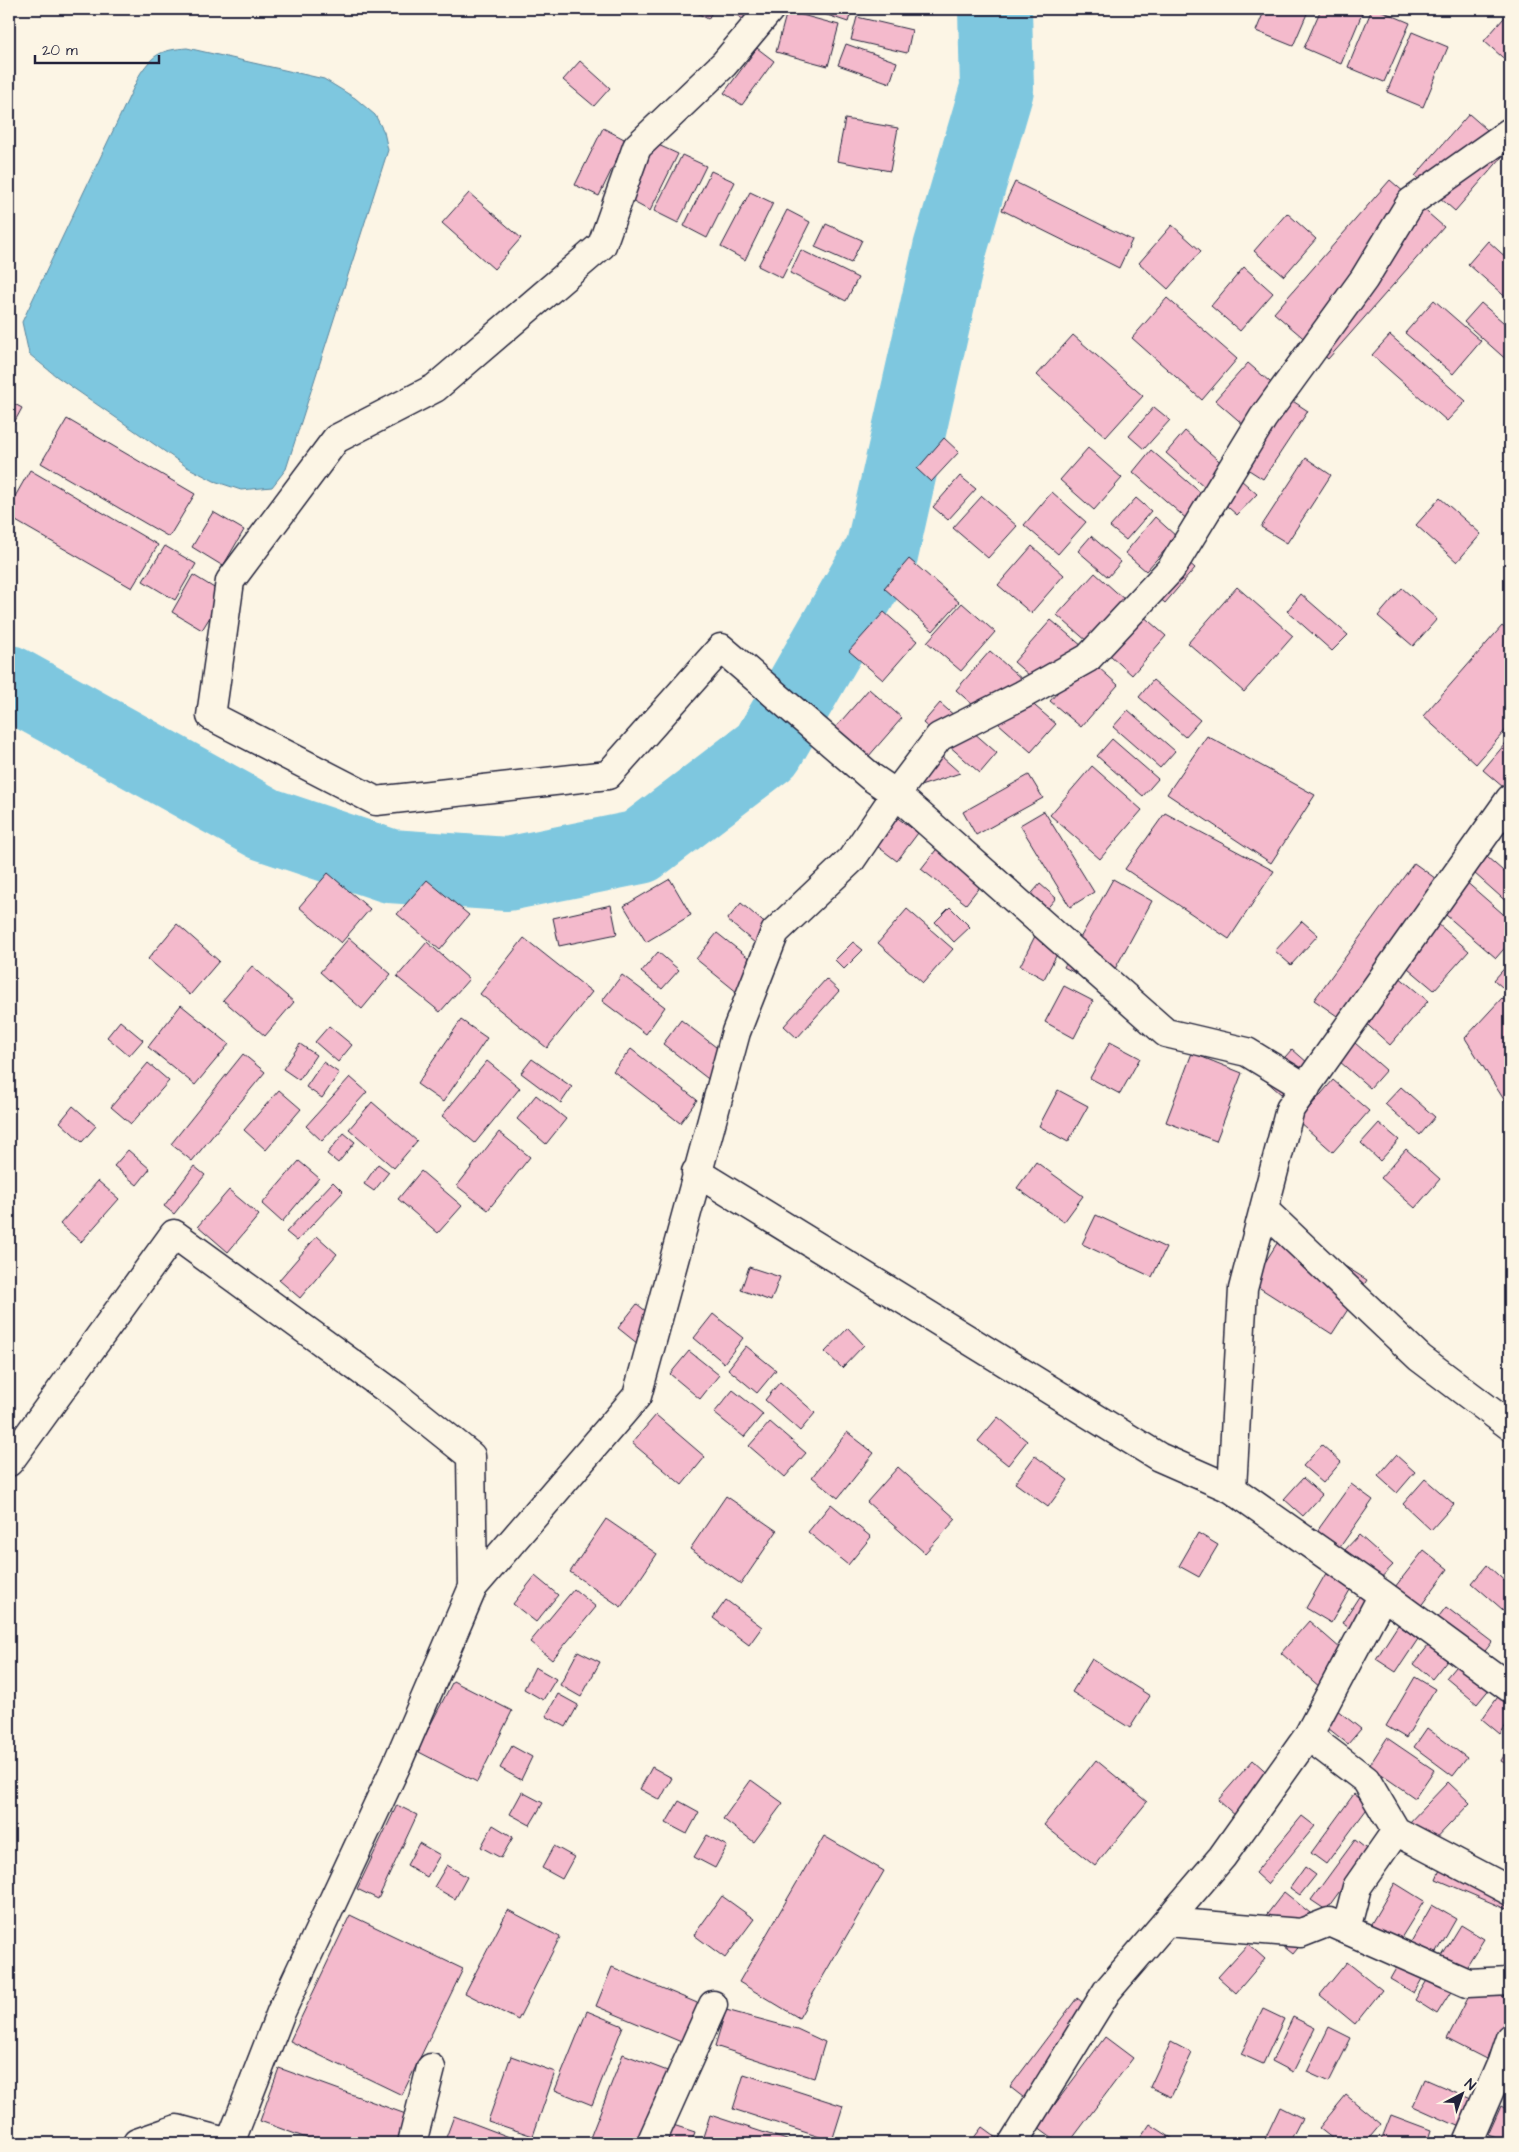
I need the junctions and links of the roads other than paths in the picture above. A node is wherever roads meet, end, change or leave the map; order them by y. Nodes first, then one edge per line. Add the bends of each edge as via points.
1 (770, 9) edge
2 (1510, 132) edge
3 (896, 794) junction
4 (1510, 799) edge
5 (1306, 1088) junction
6 (696, 1172) junction
7 (1264, 1210) junction
8 (1510, 1426) edge
9 (9, 1462) edge
10 (1232, 1489) junction
11 (473, 1587) junction
12 (1383, 1595) junction
13 (1510, 1688) edge
14 (1308, 1736) junction
15 (1396, 1831) junction
16 (1510, 1891) edge
17 (1167, 1922) junction
18 (1346, 1929) junction
19 (1510, 1981) edge
20 (713, 2005) dead end
21 (1510, 2038) edge
22 (431, 2068) dead end
23 (137, 2143) edge
24 (229, 2143) edge
25 (412, 2143) edge
26 (651, 2143) edge
27 (1013, 2143) edge
28 (1467, 2143) edge

1 - 3 street via 724,64 637,147 602,245 435,388 336,439 230,581 211,716 376,801 608,775 721,648
2 - 3 street via 1411,202 1364,279 1264,418 1171,569 1088,658 940,737
3 - 5 street via 1166,1032 1247,1052
3 - 6 street via 850,860 775,932 736,1032
4 - 5 street
5 - 7 street via 1290,1109
6 - 10 street via 1158,1457
6 - 11 street via 637,1396
7 - 8 street via 1420,1358
7 - 10 street via 1243,1289
9 - 11 street via 174,1234 395,1394 471,1456
10 - 12 street
11 - 24 street via 396,1766 281,2012
12 - 13 street
12 - 14 street
14 - 15 street via 1366,1780
14 - 17 street via 1222,1857
15 - 16 street
15 - 18 street via 1357,1887
17 - 18 street via 1301,1933 1329,1922
17 - 27 street via 1107,1991
18 - 19 street via 1467,1983
20 - 26 street
21 - 28 street
22 - 25 street
23 - 24 street via 176,2129

